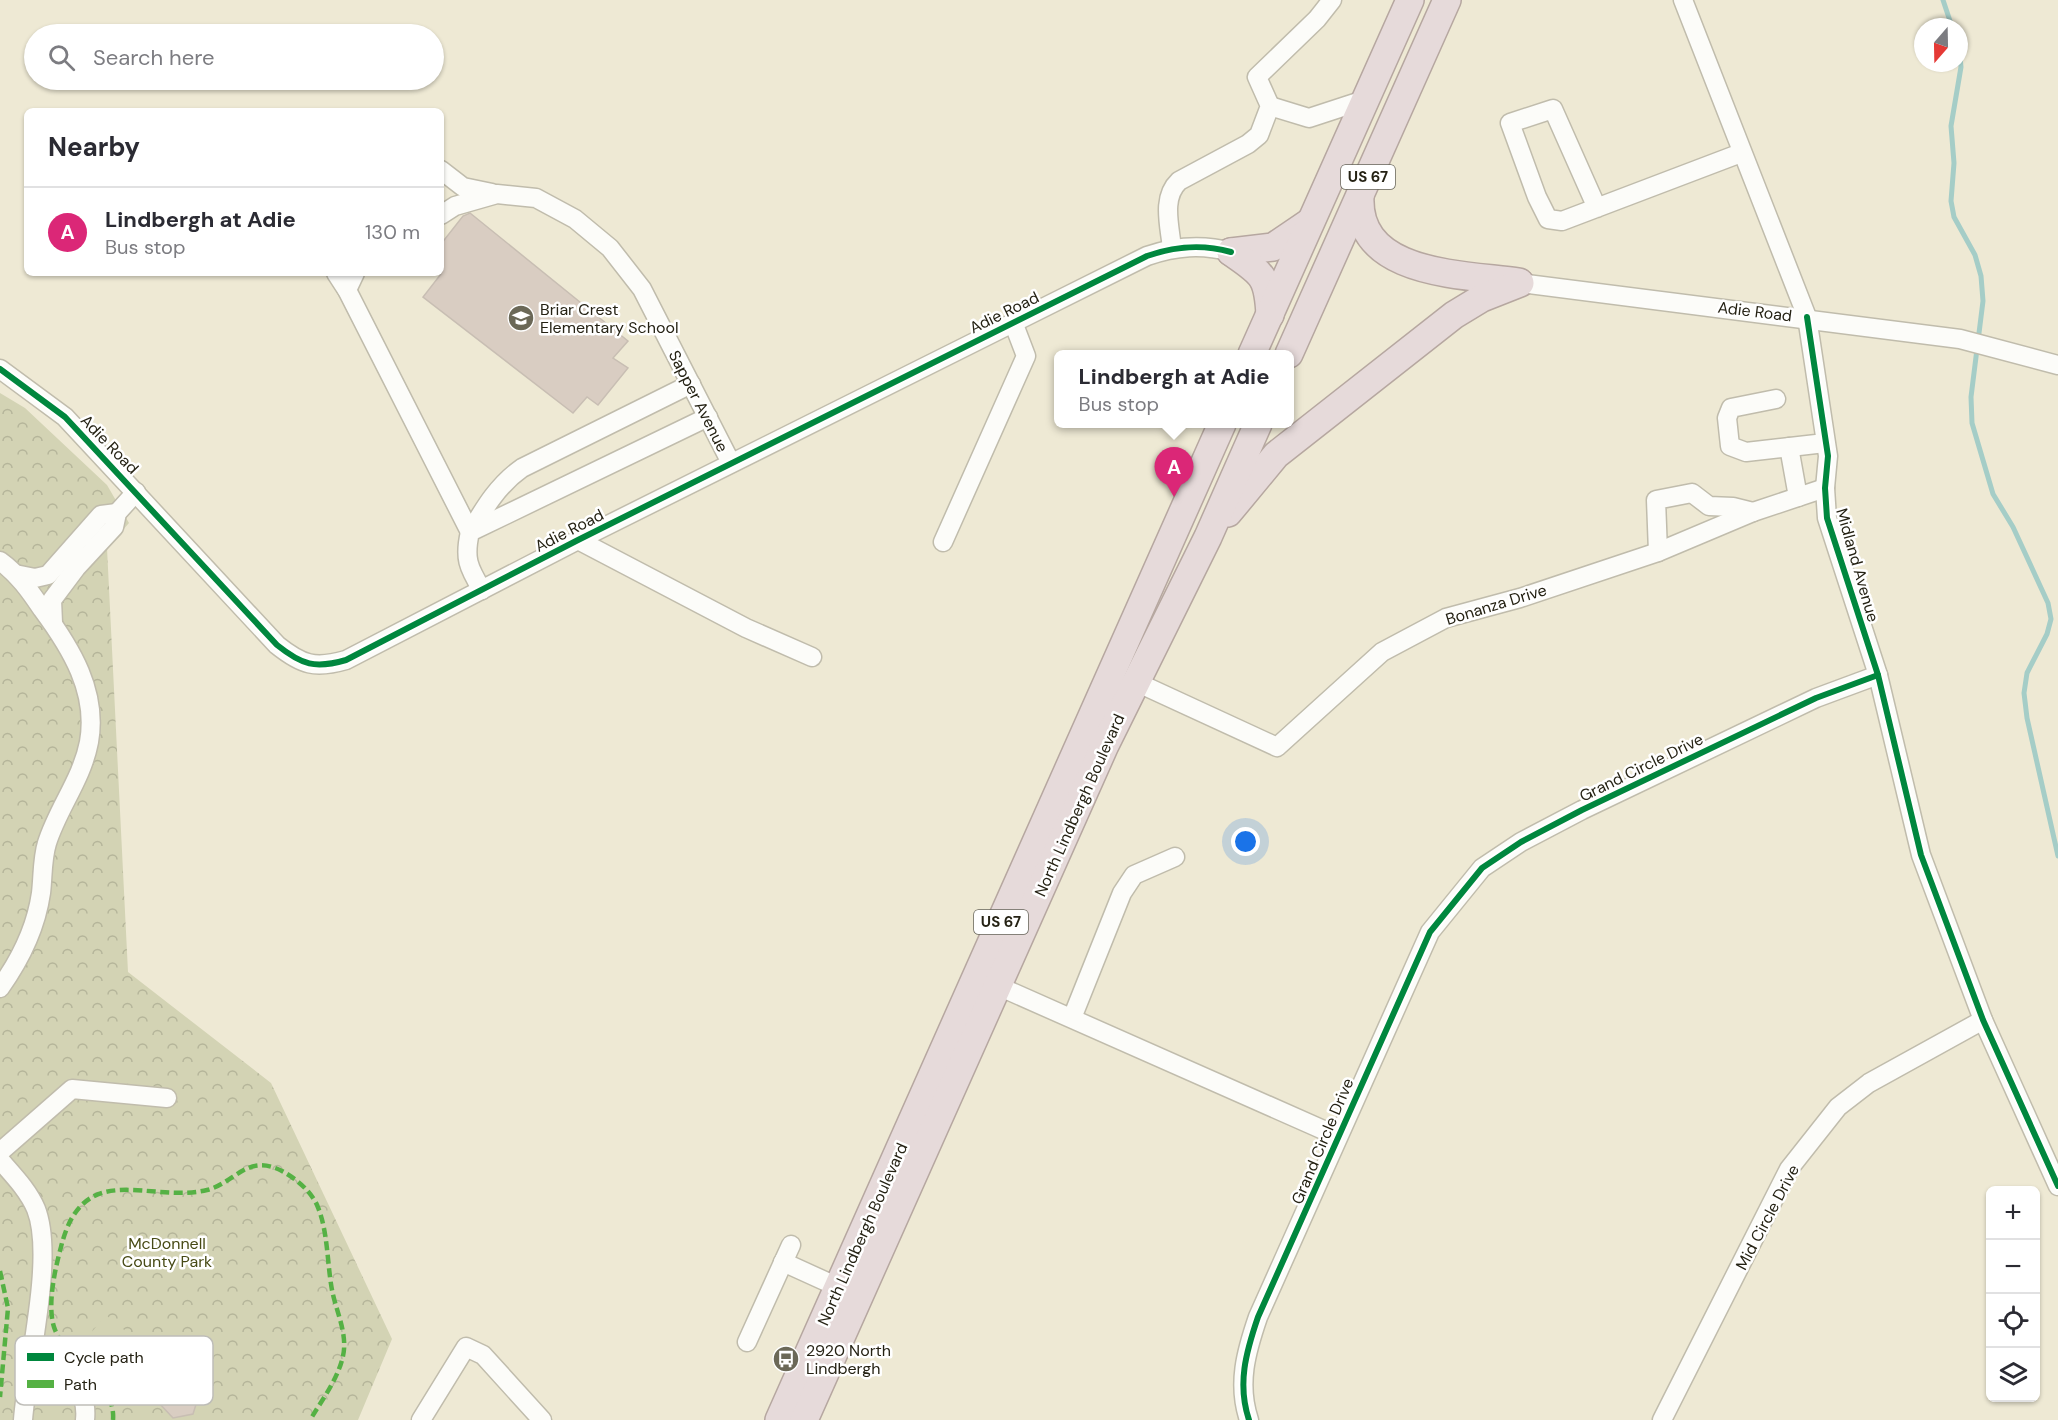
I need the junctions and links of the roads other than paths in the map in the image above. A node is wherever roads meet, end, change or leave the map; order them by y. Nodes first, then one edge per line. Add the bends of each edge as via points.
1 (1332, 0) edge
2 (1410, 0) edge
3 (1447, 0) edge
4 (1683, 0) edge
5 (1364, 100) junction
6 (1270, 106) junction
7 (1741, 153) junction
8 (444, 172) edge
9 (497, 194) junction
10 (1360, 196) junction
11 (1597, 207) junction
12 (448, 211) edge
13 (1311, 221) junction
14 (1172, 249) junction
15 (1231, 252) junction
16 (338, 276) edge
17 (354, 276) edge
18 (1520, 282) junction
19 (347, 290) junction
20 (1270, 315) junction
21 (1807, 318) junction
22 (1013, 322) junction
23 (1254, 350) edge
24 (1291, 350) edge
25 (2058, 365) edge
26 (0, 369) edge
27 (691, 384) junction
28 (1776, 399) dead end
29 (708, 417) junction
30 (1220, 428) edge
31 (1256, 428) edge
32 (1826, 443) junction
33 (1789, 447) junction
34 (731, 463) junction
35 (1825, 488) junction
36 (136, 492) junction
37 (1798, 497) junction
38 (1753, 512) junction
39 (117, 513) junction
40 (470, 532) junction
41 (1208, 537) junction
42 (578, 540) junction
43 (943, 542) dead end
44 (1658, 552) junction
45 (0, 561) edge
46 (15, 574) junction
47 (482, 590) junction
48 (53, 623) junction
49 (812, 657) dead end
50 (1878, 675) junction
51 (1136, 682) junction
52 (1175, 857) dead end
53 (998, 986) junction
54 (0, 988) edge
55 (1072, 1018) junction
56 (1983, 1020) junction
57 (167, 1098) dead end
58 (1337, 1136) junction
59 (0, 1152) edge
60 (0, 1160) edge
61 (2058, 1186) edge
62 (790, 1245) dead end
63 (783, 1262) junction
64 (838, 1287) junction
65 (34, 1336) edge
66 (747, 1342) dead end
67 (25, 1405) edge
68 (85, 1405) edge
69 (23, 1420) edge
70 (85, 1420) edge
71 (421, 1420) edge
72 (542, 1420) edge
73 (779, 1420) edge
74 (804, 1420) edge
75 (1249, 1420) edge
76 (1662, 1420) edge

1 - 6 street via 1257,77
2 - 5 highway, US 67
3 - 10 highway, US 67
4 - 7 street, Midland Avenue
5 - 6 street via 1309,118
5 - 13 highway, US 67
6 - 14 street via 1259,135 1171,188 1167,199
7 - 11 street
7 - 21 street, Midland Avenue
8 - 9 street, Sapper Avenue via 463,187
9 - 12 street
9 - 27 street, Sapper Avenue via 536,198 575,219 610,248 642,289
10 - 18 highway via 1359,212 1367,235 1378,248 1400,261 1428,269
10 - 24 highway, US 67
11 - 11 street via 1562,221 1548,219 1510,123 1553,109
13 - 15 highway via 1273,247
13 - 20 highway, US 67
14 - 15 street, Adie Road via 1200,245
14 - 22 street, Adie Road via 1147,256
15 - 20 highway via 1261,273 1268,291
16 - 19 street
17 - 19 street
18 - 21 street, Adie Road
18 - 41 highway via 1454,315 1276,454
19 - 40 street
20 - 23 highway, US 67
21 - 25 street, Adie Road via 1960,339
21 - 32 street, Midland Avenue
22 - 34 street, Adie Road
22 - 43 street via 1026,356
26 - 36 street, Adie Road via 65,417
27 - 29 street, Sapper Avenue
27 - 40 street via 522,468 492,497
28 - 33 street via 1731,408 1727,437 1737,451
29 - 34 street, Sapper Avenue
29 - 40 street
30 - 64 highway, North Lindbergh Boulevard / US 67
31 - 41 highway, North Lindbergh Boulevard / US 67
32 - 33 street
32 - 35 street, Midland Avenue
33 - 37 street
34 - 42 street, Adie Road
35 - 37 street, Bonanza Drive
35 - 50 street, Midland Avenue via 1827,518
36 - 39 street
36 - 47 street, Adie Road via 277,645 304,662 321,666 346,660
37 - 38 street, Bonanza Drive
38 - 44 street, Bonanza Drive
38 - 44 street via 1709,506 1692,494 1656,501
39 - 46 street via 101,515 48,575 34,578
39 - 48 street via 114,527 52,600
40 - 47 street via 465,552
41 - 51 highway, North Lindbergh Boulevard / US 67
42 - 47 street, Adie Road
42 - 49 street via 746,628
44 - 51 street, Bonanza Drive via 1446,618 1382,652 1277,747
45 - 46 street
46 - 48 street
48 - 54 street via 83,677 92,716 89,742 83,765 46,844 31,932
50 - 56 street via 1921,855
50 - 58 street, Grand Circle Drive via 1816,698 1582,810 1482,868 1430,932
51 - 53 highway, North Lindbergh Boulevard / US 67
52 - 55 street via 1134,875 1122,893
53 - 55 street, Grand Circle Drive
53 - 74 highway, North Lindbergh Boulevard / US 67
55 - 58 street, Grand Circle Drive
56 - 61 street
56 - 76 street, Mid Circle Drive via 1869,1083 1838,1107 1789,1169
57 - 59 street via 72,1089
58 - 75 street, Grand Circle Drive via 1258,1317 1245,1356 1243,1394
60 - 65 street via 35,1207 41,1226
62 - 63 street
63 - 64 street
63 - 66 street
64 - 73 highway, North Lindbergh Boulevard / US 67
67 - 69 street
68 - 70 street
71 - 72 street via 466,1347 483,1355

